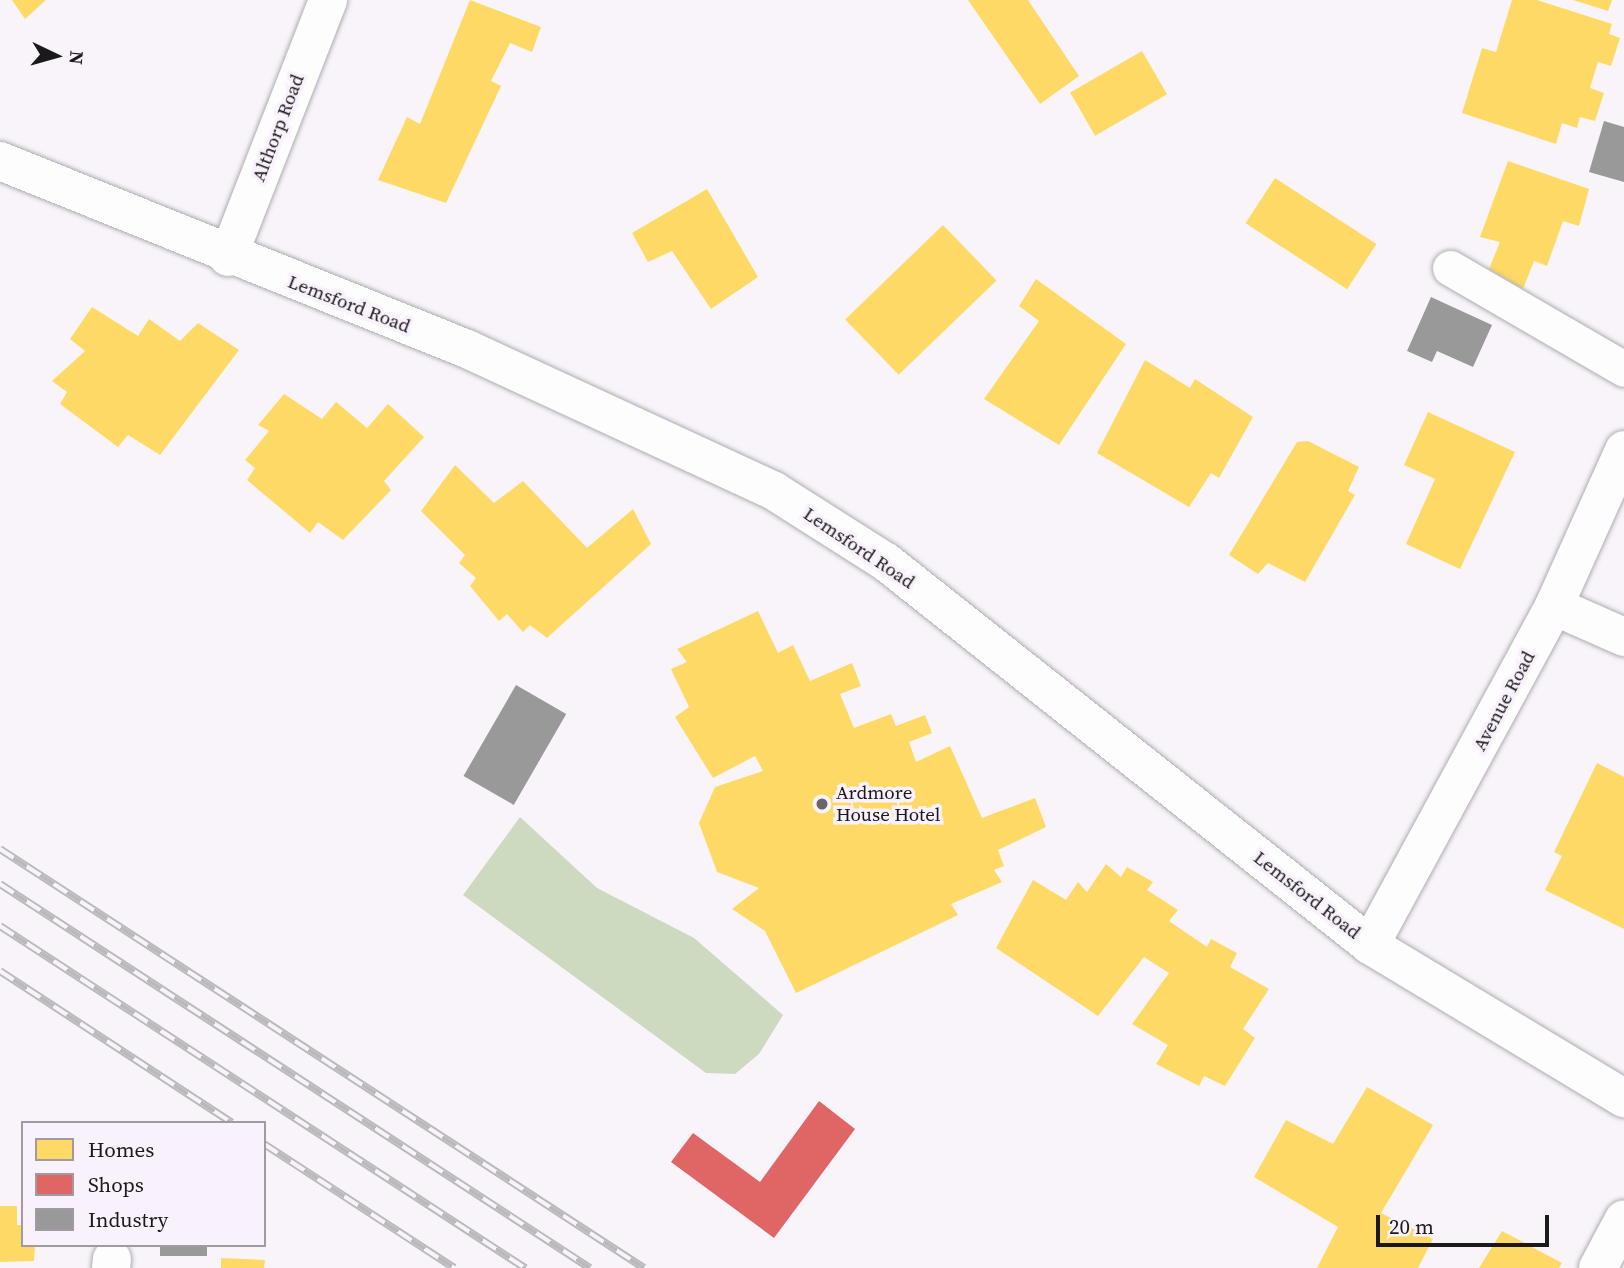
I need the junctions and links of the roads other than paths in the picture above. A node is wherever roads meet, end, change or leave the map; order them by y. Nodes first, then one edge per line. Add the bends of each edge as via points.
1 (328, 0) edge
2 (0, 161) edge
3 (228, 257) junction
4 (1450, 268) dead end
5 (1624, 369) edge
6 (1624, 450) edge
7 (1554, 606) junction
8 (1624, 637) edge
9 (1370, 945) junction
10 (1624, 1098) edge
11 (1624, 1219) edge
12 (1598, 1268) edge

1 - 3 street, Althorp Road
2 - 3 street, Lemsford Road
3 - 9 street, Lemsford Road via 478,354 774,491 886,562
4 - 5 lane
6 - 7 street, Avenue Road
7 - 8 street
7 - 9 street, Avenue Road
9 - 10 street, Lemsford Road
11 - 12 street

